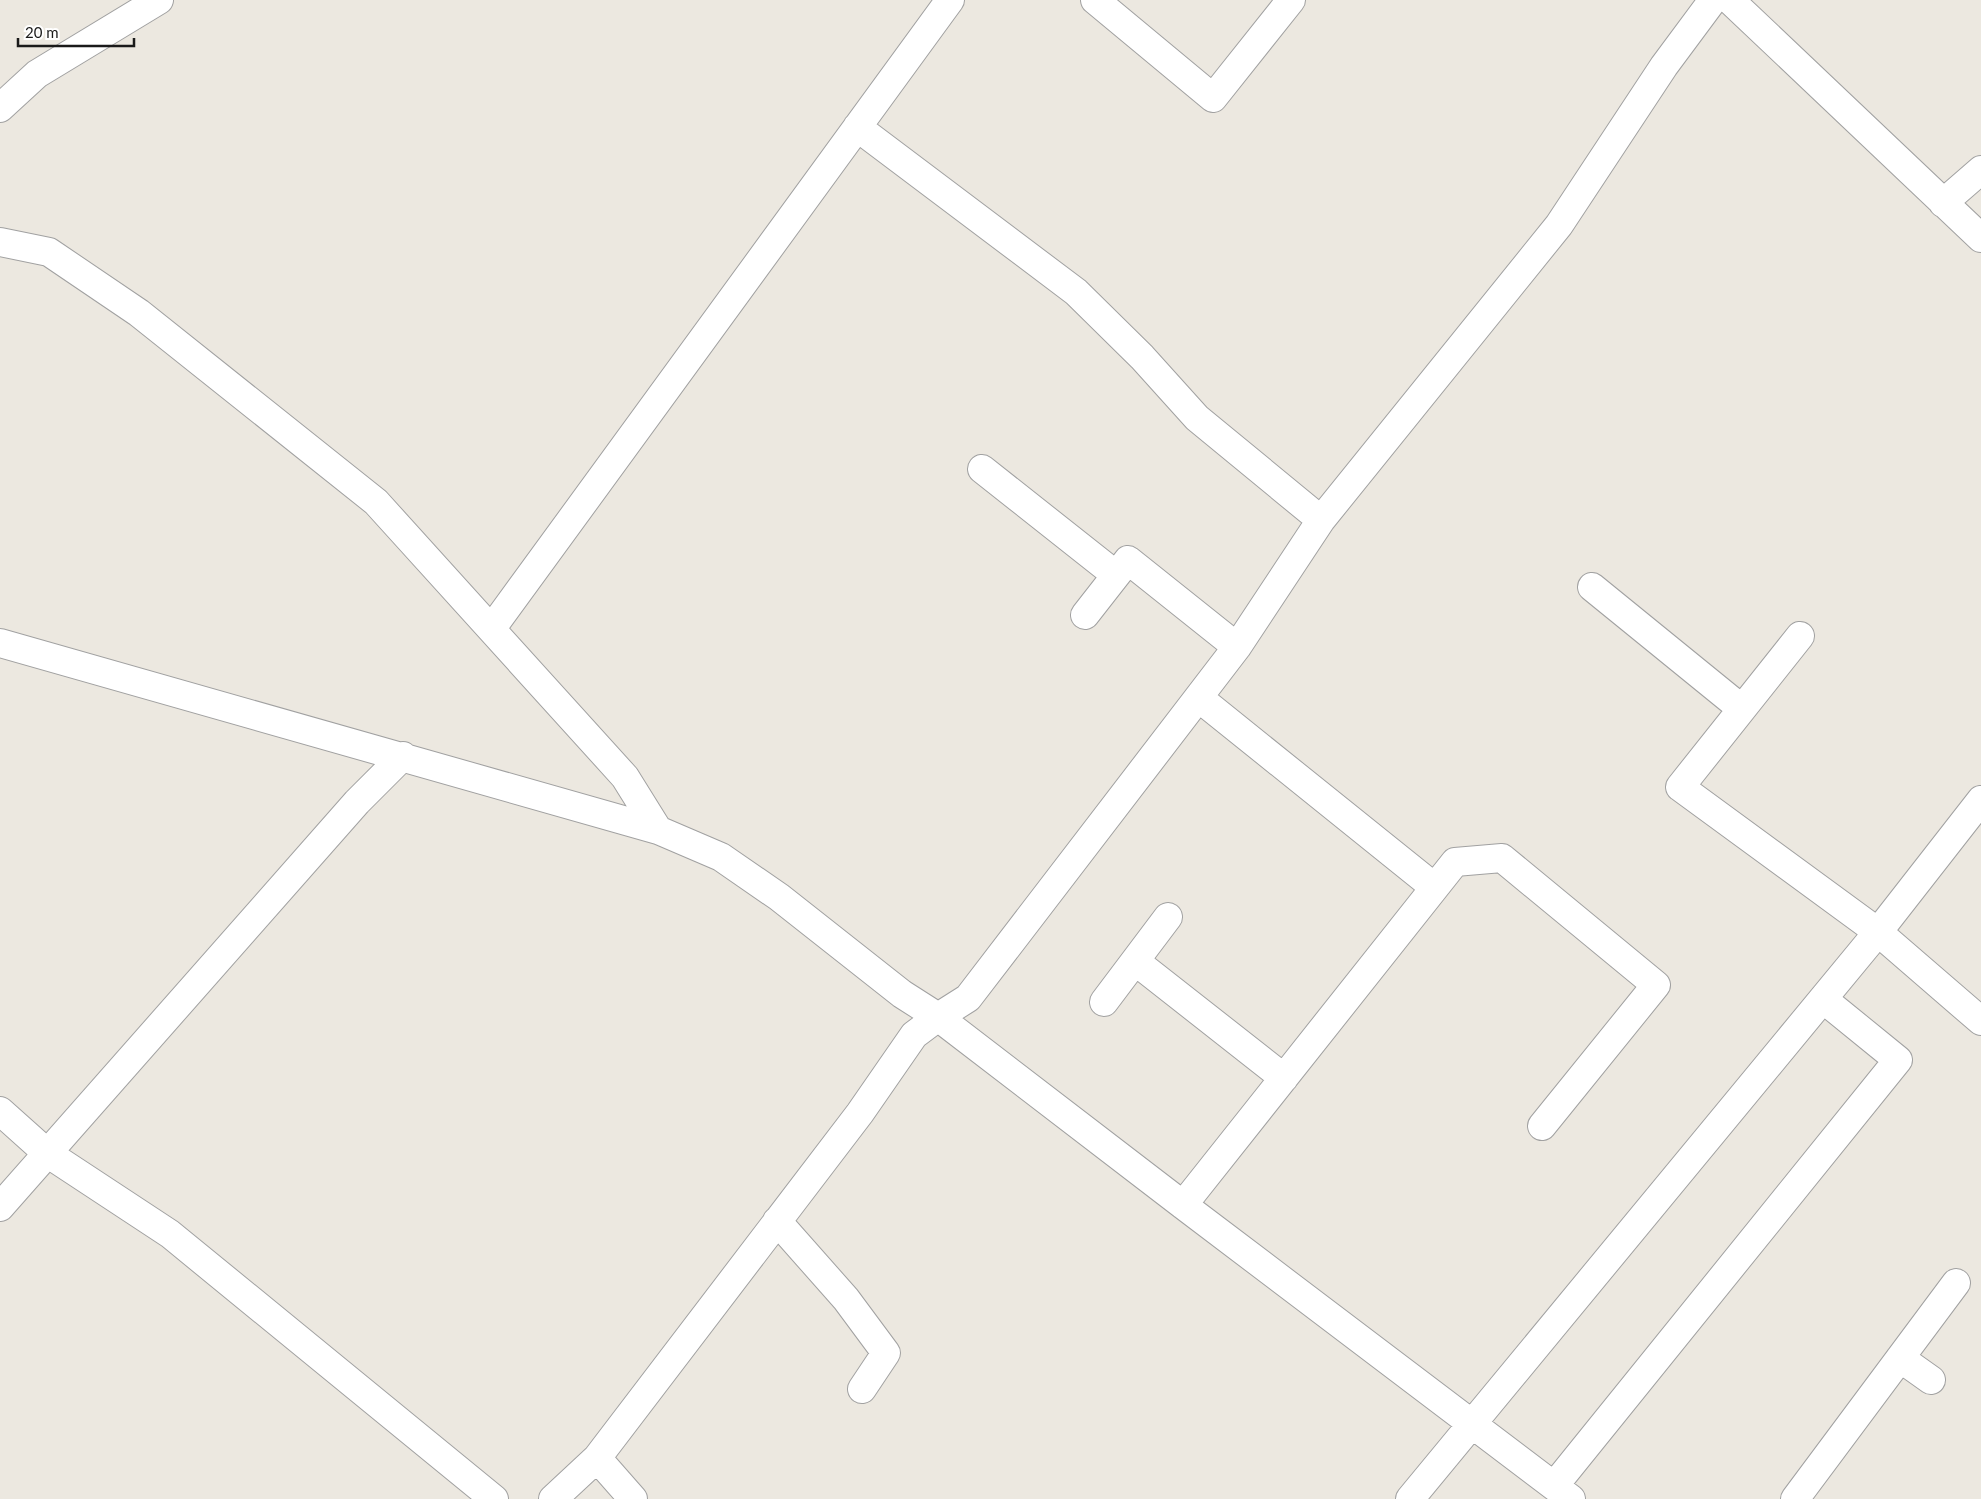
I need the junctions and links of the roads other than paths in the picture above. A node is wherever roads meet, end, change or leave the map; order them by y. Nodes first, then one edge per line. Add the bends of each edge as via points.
1 (159, 0) edge
2 (950, 0) edge
3 (1095, 0) edge
4 (1291, 0) edge
5 (1713, 0) edge
6 (1730, 0) edge
7 (0, 108) edge
8 (857, 127) junction
9 (1981, 170) edge
10 (1943, 203) junction
11 (1981, 238) edge
12 (0, 242) edge
13 (982, 469) dead end
14 (1321, 520) junction
15 (1116, 575) junction
16 (1592, 587) dead end
17 (1085, 615) dead end
18 (492, 628) junction
19 (1800, 636) dead end
20 (0, 643) edge
21 (1237, 647) junction
22 (1199, 698) junction
23 (1742, 709) junction
24 (403, 756) junction
25 (1981, 800) edge
26 (658, 830) junction
27 (1434, 887) junction
28 (1168, 917) dead end
29 (1878, 932) junction
30 (1134, 961) junction
31 (1823, 999) junction
32 (1104, 1002) dead end
33 (938, 1017) junction
34 (1981, 1021) edge
35 (1284, 1078) junction
36 (0, 1111) edge
37 (1542, 1126) dead end
38 (47, 1153) junction
39 (1182, 1205) junction
40 (0, 1207) edge
41 (777, 1221) junction
42 (1956, 1283) dead end
43 (1900, 1358) junction
44 (1931, 1380) dead end
45 (862, 1389) dead end
46 (1473, 1424) junction
47 (597, 1458) junction
48 (1563, 1493) edge
49 (494, 1499) edge
50 (553, 1499) edge
51 (633, 1499) edge
52 (1410, 1499) edge
53 (1794, 1499) edge

1 - 7 street via 37,74
2 - 8 street
3 - 4 street via 1213,98
5 - 14 street via 1664,66 1559,225
6 - 10 street
8 - 14 street via 1076,292 1142,357 1197,418
8 - 18 street
9 - 10 street
10 - 11 street
12 - 18 street via 49,252 139,313 376,502
13 - 15 street
14 - 21 street
15 - 17 street
15 - 21 street via 1128,560
16 - 23 street
18 - 26 street via 625,777
19 - 23 street
20 - 24 street
21 - 22 street
22 - 27 street
22 - 33 street via 968,998
23 - 29 street via 1680,787
24 - 26 street
24 - 38 street via 358,802
25 - 29 street
26 - 33 street via 720,857 779,897 902,994
27 - 35 street
27 - 37 street via 1455,862 1502,858 1656,985
28 - 30 street
29 - 31 street
29 - 34 street
30 - 32 street
30 - 35 street
31 - 46 street
31 - 48 street via 1898,1060
33 - 39 street
33 - 41 street via 914,1035 860,1113
35 - 39 street
36 - 38 street
38 - 40 street
38 - 49 street via 170,1234
39 - 46 street
41 - 45 street via 846,1299 886,1353
41 - 47 street
42 - 43 street
43 - 44 street
43 - 53 street
46 - 48 street
46 - 52 street
47 - 50 street
47 - 51 street

